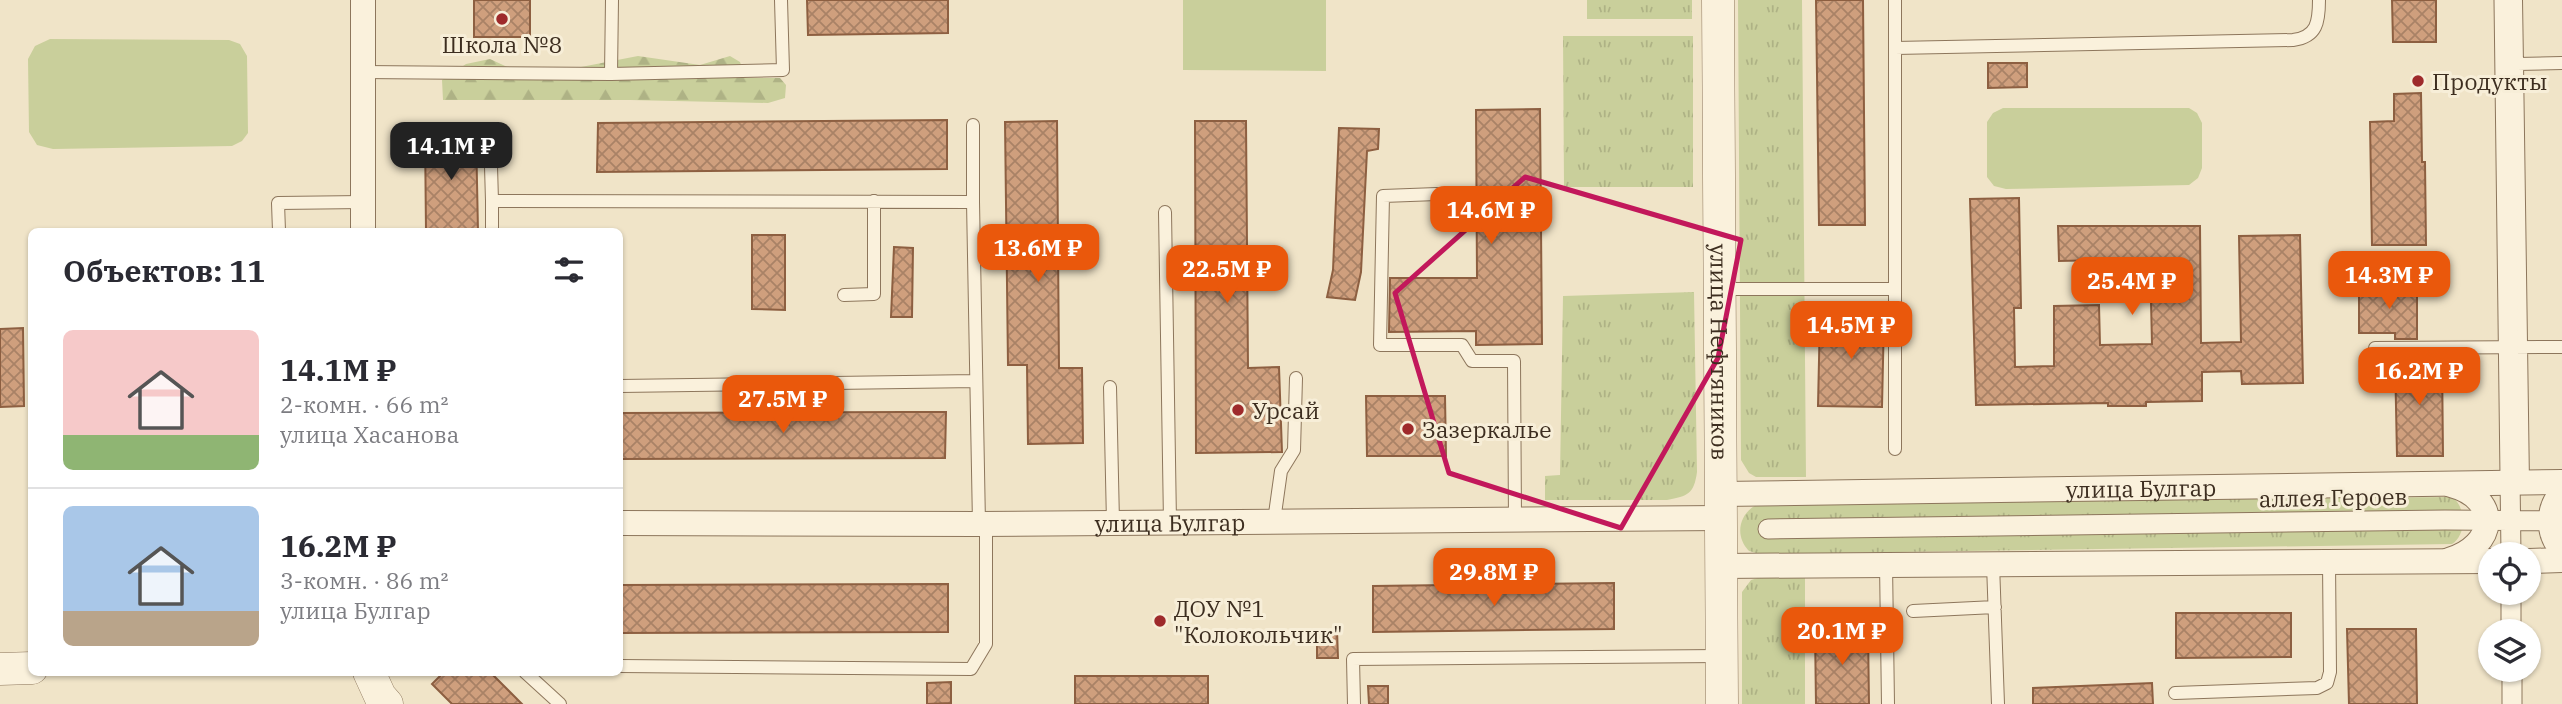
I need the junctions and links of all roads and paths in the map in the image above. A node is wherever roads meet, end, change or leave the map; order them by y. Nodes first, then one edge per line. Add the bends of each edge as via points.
1 (363, 0) edge
2 (612, 0) edge
3 (781, 0) edge
4 (1718, 0) edge
5 (1895, 0) edge
6 (2319, 0) edge
7 (2504, 0) edge
8 (2516, 0) edge
9 (1895, 48) junction
10 (2562, 63) edge
11 (2517, 64) junction
12 (363, 72) junction
13 (611, 74) junction
14 (972, 125) dead end
15 (491, 131) dead end
16 (1437, 194) dead end
17 (492, 201) junction
18 (874, 201) junction
19 (363, 202) junction
20 (973, 202) junction
21 (1165, 212) dead end
22 (279, 228) edge
23 (363, 228) edge
24 (492, 228) edge
25 (1719, 289) junction
26 (1895, 289) junction
27 (844, 295) dead end
28 (2514, 347) junction
29 (2562, 347) edge
30 (2375, 348) dead end
31 (1296, 379) dead end
32 (976, 381) junction
33 (623, 386) edge
34 (1110, 387) dead end
35 (1895, 449) dead end
36 (2562, 482) edge
37 (2444, 483) junction
38 (2516, 483) junction
39 (2562, 493) edge
40 (1721, 506) junction
41 (1515, 520) junction
42 (1274, 521) junction
43 (2499, 521) junction
44 (2556, 521) edge
45 (1113, 522) junction
46 (1170, 522) junction
47 (623, 523) edge
48 (983, 524) junction
49 (1768, 528) dead end
50 (2506, 542) edge
51 (2562, 550) edge
52 (2562, 560) edge
53 (2445, 561) junction
54 (2478, 561) edge
55 (2541, 561) edge
56 (2329, 562) junction
57 (1993, 564) junction
58 (1886, 565) junction
59 (1721, 566) junction
60 (1995, 607) junction
61 (1913, 611) dead end
62 (1722, 656) junction
63 (623, 666) edge
64 (0, 668) edge
65 (28, 668) edge
66 (371, 676) edge
67 (529, 676) edge
68 (2512, 682) edge
69 (2175, 693) dead end
70 (387, 704) edge
71 (560, 704) edge
72 (1354, 704) edge
73 (1722, 704) edge
74 (1888, 704) edge
75 (1998, 704) edge
76 (2512, 704) edge

1 - 12 street
2 - 13 lane
3 - 13 lane via 783,70
4 - 25 street, улица Нефтяников
5 - 9 lane
6 - 9 lane via 2316,29 2293,40
7 - 28 street
8 - 11 lane
9 - 26 lane
10 - 11 lane
11 - 28 lane
12 - 13 lane
12 - 19 street
14 - 20 lane
15 - 17 lane
16 - 41 lane via 1383,196 1380,345 1462,345 1472,361 1514,361
17 - 18 lane
17 - 24 lane
18 - 20 lane
18 - 27 lane via 874,294
19 - 22 lane via 278,202
19 - 23 street
20 - 32 lane
21 - 46 lane
25 - 26 lane
25 - 40 street, улица Нефтяников
26 - 35 lane
28 - 29 lane
28 - 30 lane
28 - 38 street
31 - 42 lane via 1294,450 1281,471
32 - 33 lane
32 - 48 lane
34 - 45 lane
36 - 38 street, улица Булгар
37 - 38 street, улица Булгар
37 - 40 street, улица Булгар
37 - 43 street via 2475,496
38 - 43 street
39 - 44 street via 2554,503
40 - 41 street, улица Булгар
40 - 59 street, улица Нефтяников
41 - 42 street, улица Булгар
42 - 46 street, улица Булгар
43 - 44 street, аллея Героев
43 - 49 street, аллея Героев
43 - 50 street
43 - 53 street via 2474,547
44 - 51 street via 2553,538
45 - 46 street, улица Булгар
45 - 48 street, улица Булгар
47 - 48 street, улица Булгар
48 - 63 lane via 986,644 971,669
52 - 55 street
53 - 54 street
53 - 56 street
56 - 57 street
56 - 69 lane via 2327,683 2317,688
57 - 58 street
57 - 60 lane
58 - 59 street
58 - 74 lane
59 - 62 street, улица Нефтяников
60 - 61 lane
60 - 75 lane
62 - 72 lane via 1353,659
62 - 73 street, улица Нефтяников
64 - 65 street
66 - 70 street
67 - 71 lane
68 - 76 street

